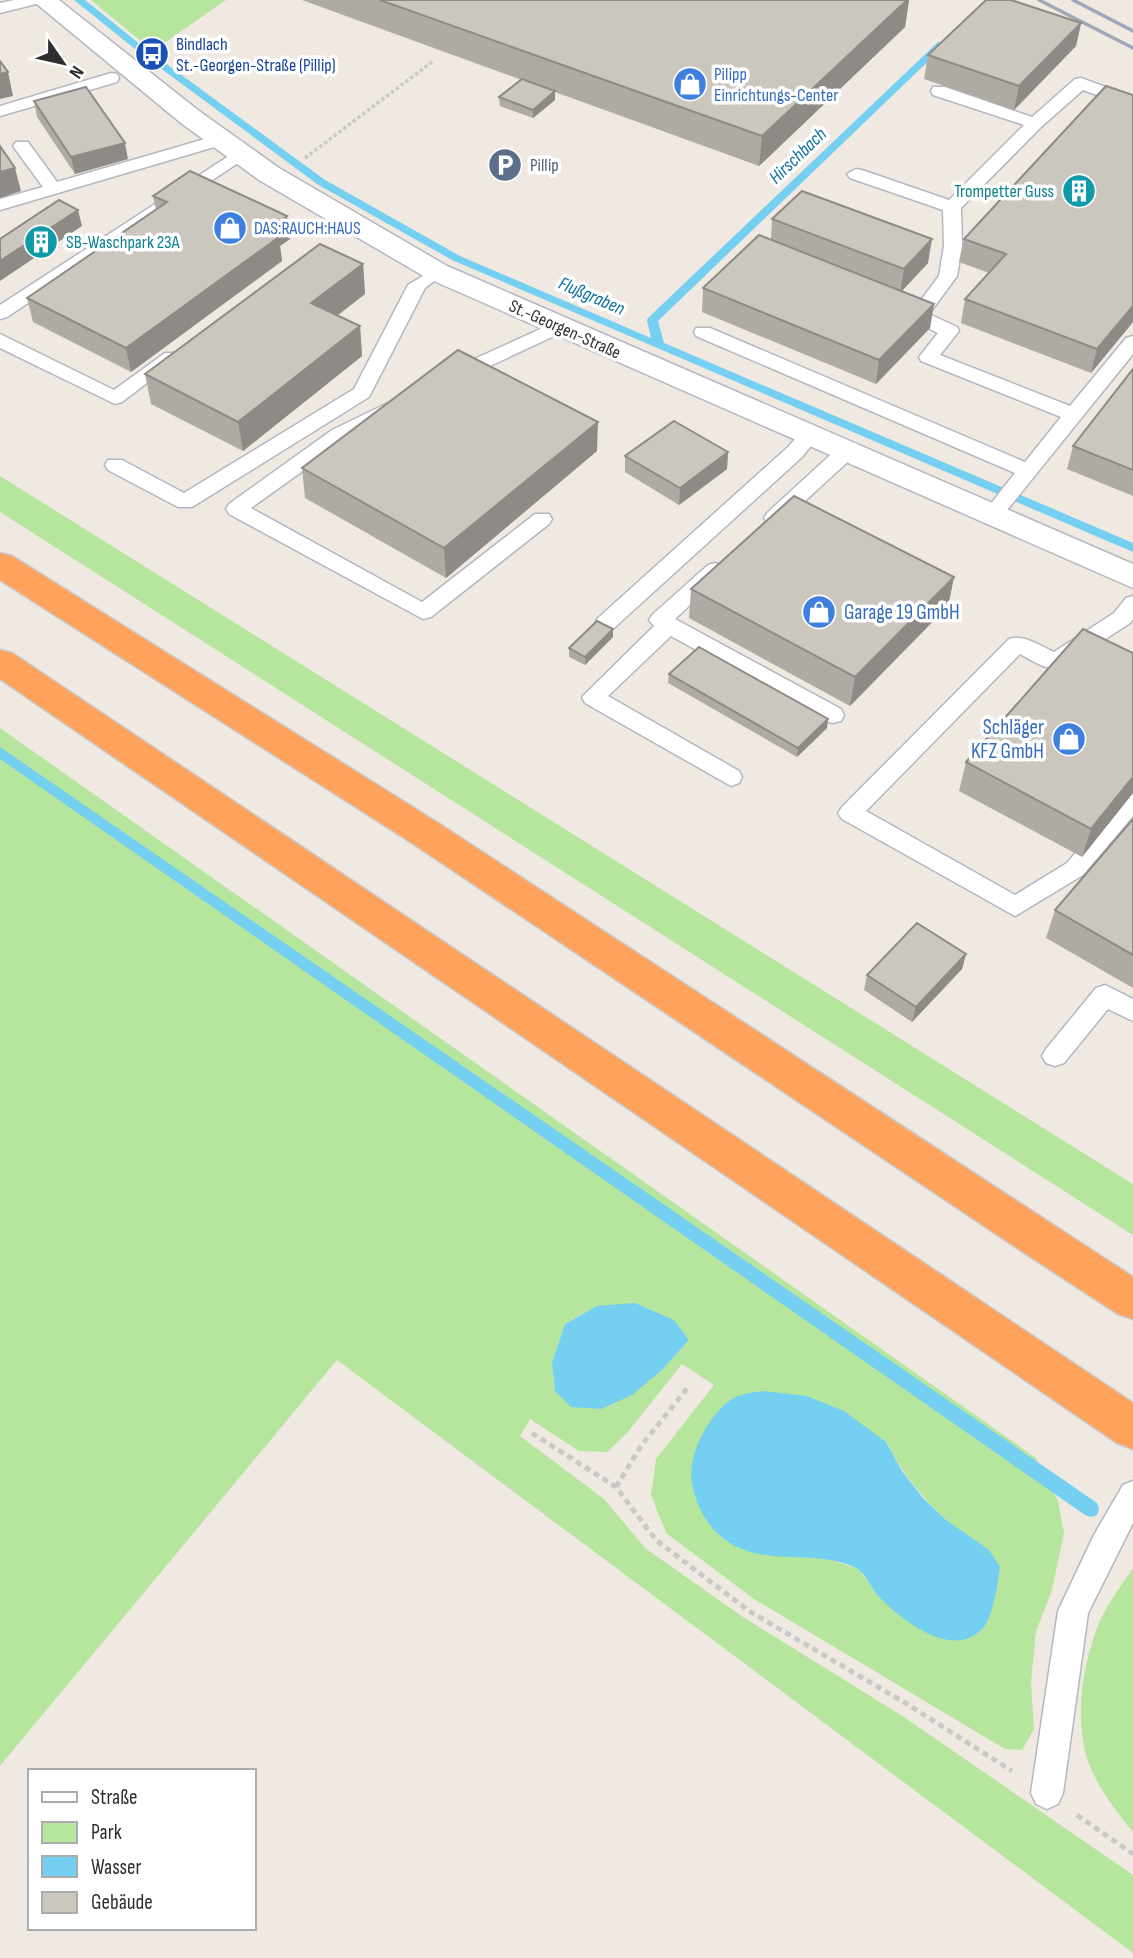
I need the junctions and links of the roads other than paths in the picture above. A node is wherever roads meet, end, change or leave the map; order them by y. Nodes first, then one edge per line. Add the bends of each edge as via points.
1 (34, 0) edge
2 (44, 0) edge
3 (4, 7) edge
4 (111, 78) dead end
5 (939, 91) edge
6 (1133, 103) edge
7 (0, 111) edge
8 (1035, 123) junction
9 (22, 146) dead end
10 (231, 146) junction
11 (856, 174) dead end
12 (53, 190) junction
13 (0, 205) edge
14 (952, 207) junction
15 (437, 272) junction
16 (0, 313) edge
17 (560, 326) junction
18 (703, 332) dead end
19 (0, 340) edge
20 (1133, 342) edge
21 (189, 344) edge
22 (434, 385) edge
23 (410, 397) edge
24 (1075, 415) junction
25 (809, 436) junction
26 (846, 452) junction
27 (115, 465) dead end
28 (1023, 479) junction
29 (997, 509) junction
30 (542, 519) dead end
31 (758, 532) edge
32 (729, 558) edge
33 (0, 564) edge
34 (1133, 577) edge
35 (1133, 603) edge
36 (606, 623) edge
37 (669, 625) junction
38 (0, 662) edge
39 (833, 715) dead end
40 (731, 777) dead end
41 (1133, 800) edge
42 (1133, 1011) edge
43 (1055, 1056) dead end
44 (1133, 1300) edge
45 (1133, 1429) edge
46 (1133, 1495) edge
47 (1047, 1793) road end

1 - 3 lane
2 - 10 street, St.-Georgen-Straße
4 - 7 lane
5 - 8 lane
6 - 8 lane via 1081,83
8 - 14 lane
9 - 12 lane
10 - 12 lane
10 - 15 street, St.-Georgen-Straße via 304,195
10 - 16 lane
11 - 14 lane
12 - 13 lane
14 - 24 lane via 948,276 919,316 950,331 928,357
15 - 17 street, St.-Georgen-Straße
15 - 27 lane via 417,285 362,393 185,502
17 - 22 lane
17 - 25 street, St.-Georgen-Straße
18 - 28 lane
19 - 21 lane via 115,398
20 - 24 lane
23 - 30 lane via 338,435 236,509 423,611
24 - 28 lane
25 - 26 street, St.-Georgen-Straße
25 - 36 lane
26 - 29 street, St.-Georgen-Straße
26 - 31 lane
28 - 29 lane
29 - 34 street, St.-Georgen-Straße
32 - 37 lane via 660,620
33 - 44 highway via 422,831
35 - 41 lane via 1122,618 1055,662 1017,644 850,813 1015,907 1075,869
37 - 39 lane
37 - 40 lane via 593,697
38 - 45 highway
42 - 43 lane via 1105,995
46 - 47 lane via 1073,1611

